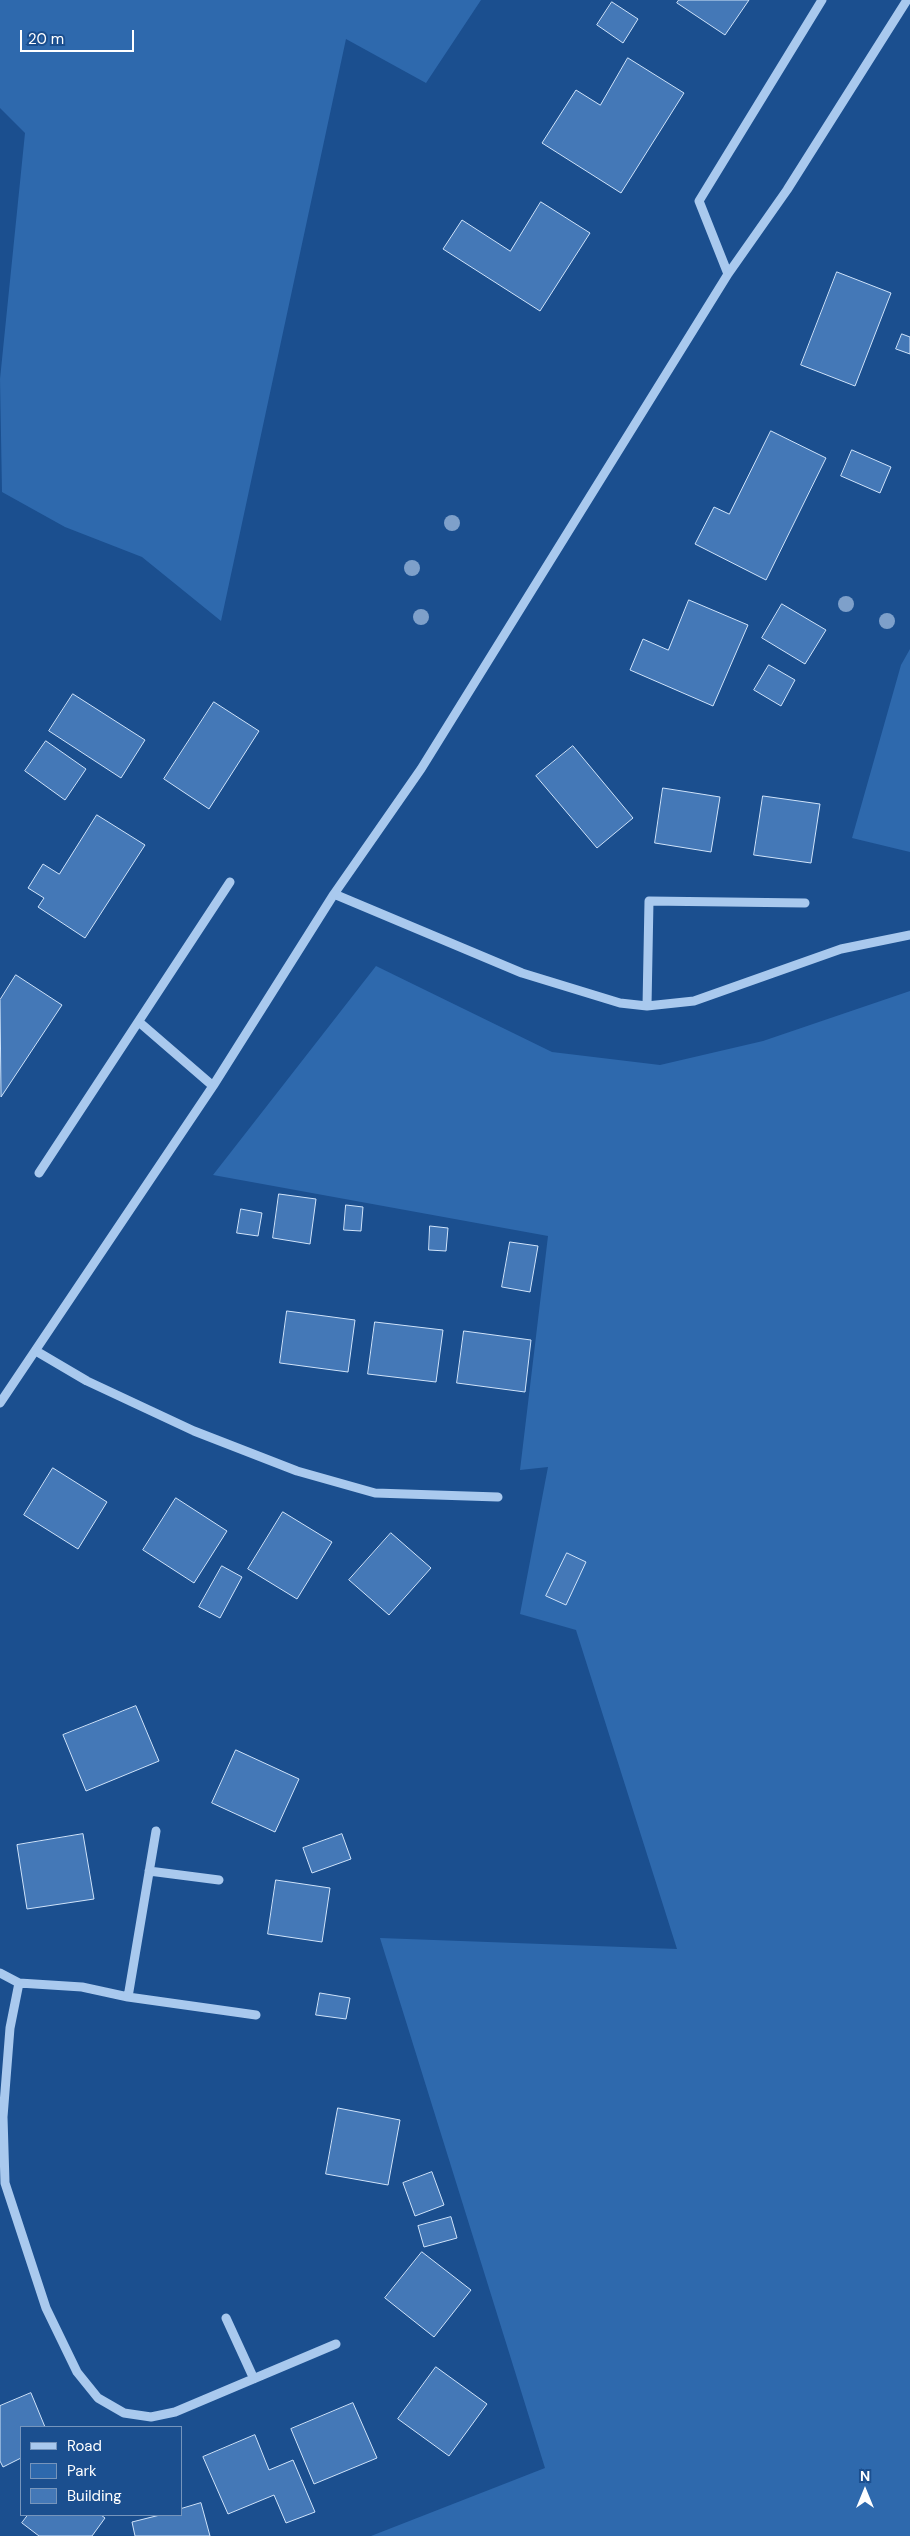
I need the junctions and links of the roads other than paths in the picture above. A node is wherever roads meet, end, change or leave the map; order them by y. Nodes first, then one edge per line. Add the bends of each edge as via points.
1 (822, 0) edge
2 (907, 0) edge
3 (728, 274) junction
4 (230, 882) dead end
5 (334, 894) junction
6 (805, 903) dead end
7 (910, 935) edge
8 (647, 1006) junction
9 (139, 1022) junction
10 (213, 1086) junction
11 (39, 1173) dead end
12 (36, 1351) junction
13 (0, 1403) edge
14 (498, 1497) dead end
15 (156, 1831) dead end
16 (149, 1871) junction
17 (219, 1880) dead end
18 (0, 1973) edge
19 (19, 1983) junction
20 (128, 1998) junction
21 (256, 2015) dead end
22 (226, 2318) dead end
23 (336, 2344) dead end
24 (254, 2378) junction

1 - 3 street via 699,201
2 - 3 street via 787,190
3 - 5 street via 420,769
4 - 9 street
5 - 8 street via 522,973 620,1003
5 - 10 street
6 - 8 street via 649,901
7 - 8 street via 841,949 694,1001
9 - 10 street
9 - 11 street
10 - 12 street
12 - 13 street
12 - 14 street via 87,1381 185,1426 297,1471 374,1493
15 - 16 street
16 - 17 street
16 - 20 street
18 - 19 street
19 - 20 street via 82,1987
19 - 24 street via 10,2028 3,2117 5,2183 46,2308 77,2372 98,2398 124,2413 151,2417 175,2412
20 - 21 street
22 - 24 street
23 - 24 street

